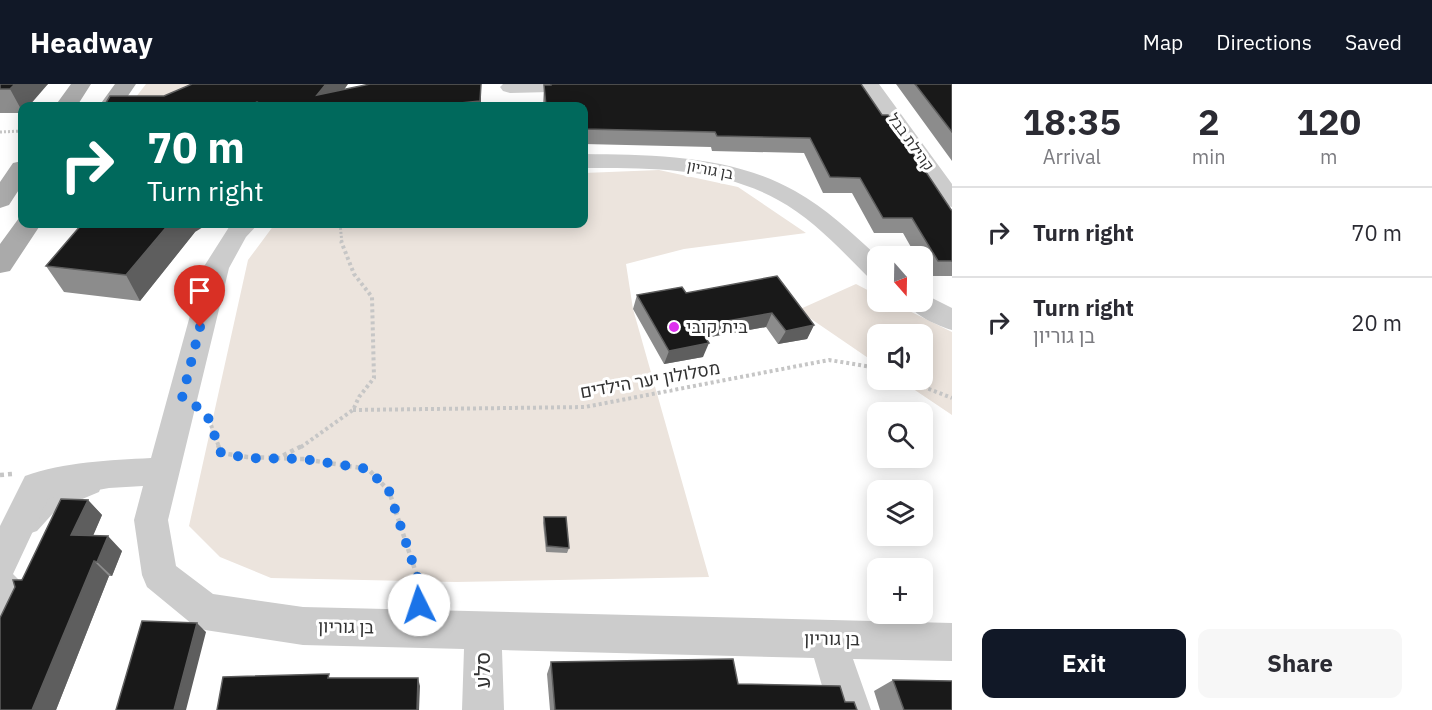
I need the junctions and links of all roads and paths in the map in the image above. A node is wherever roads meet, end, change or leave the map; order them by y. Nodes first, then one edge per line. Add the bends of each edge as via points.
1 (81, 84) edge
2 (126, 84) edge
3 (630, 84) edge
4 (509, 85) edge
5 (864, 87) edge
6 (69, 102) edge
7 (113, 102) edge
8 (512, 102) edge
9 (18, 131) edge
10 (0, 132) edge
11 (588, 161) edge
12 (18, 174) edge
13 (0, 200) edge
14 (952, 200) edge
15 (25, 228) edge
16 (241, 228) edge
17 (340, 228) edge
18 (867, 261) edge
19 (0, 264) edge
20 (933, 309) edge
21 (952, 320) edge
22 (867, 366) edge
23 (932, 390) edge
24 (182, 398) junction
25 (952, 398) edge
26 (353, 410) junction
27 (275, 459) junction
28 (163, 475) junction
29 (5, 571) edge
30 (0, 627) edge
31 (419, 629) junction
32 (483, 630) junction
33 (827, 638) junction
34 (952, 642) edge
35 (483, 710) edge
36 (850, 710) edge

1 - 6 main road
2 - 7 main road
3 - 4 street
4 - 8 street
5 - 14 street, קהילת בבל
9 - 10 path
11 - 18 street, בן גוריון via 664,161 729,171 786,195
12 - 13 main road
15 - 19 main road
16 - 24 street, בן גוריון via 216,267
17 - 26 path via 342,247 354,274 372,297 374,378
20 - 21 street
22 - 26 path, מסלולון יער הילדים via 829,360 585,407
23 - 25 path
24 - 27 path via 206,412 221,453
24 - 28 street, בן גוריון
26 - 27 path via 303,446
27 - 31 path via 368,469 389,491 419,582
28 - 29 street via 109,474 37,486
28 - 31 street, בן גוריון via 151,520 160,575 205,610 303,626
29 - 30 street via 13,600
31 - 32 street, בן גוריון
32 - 33 street, בן גוריון
32 - 35 street, סלע
33 - 34 street, בן גוריון
33 - 36 street

